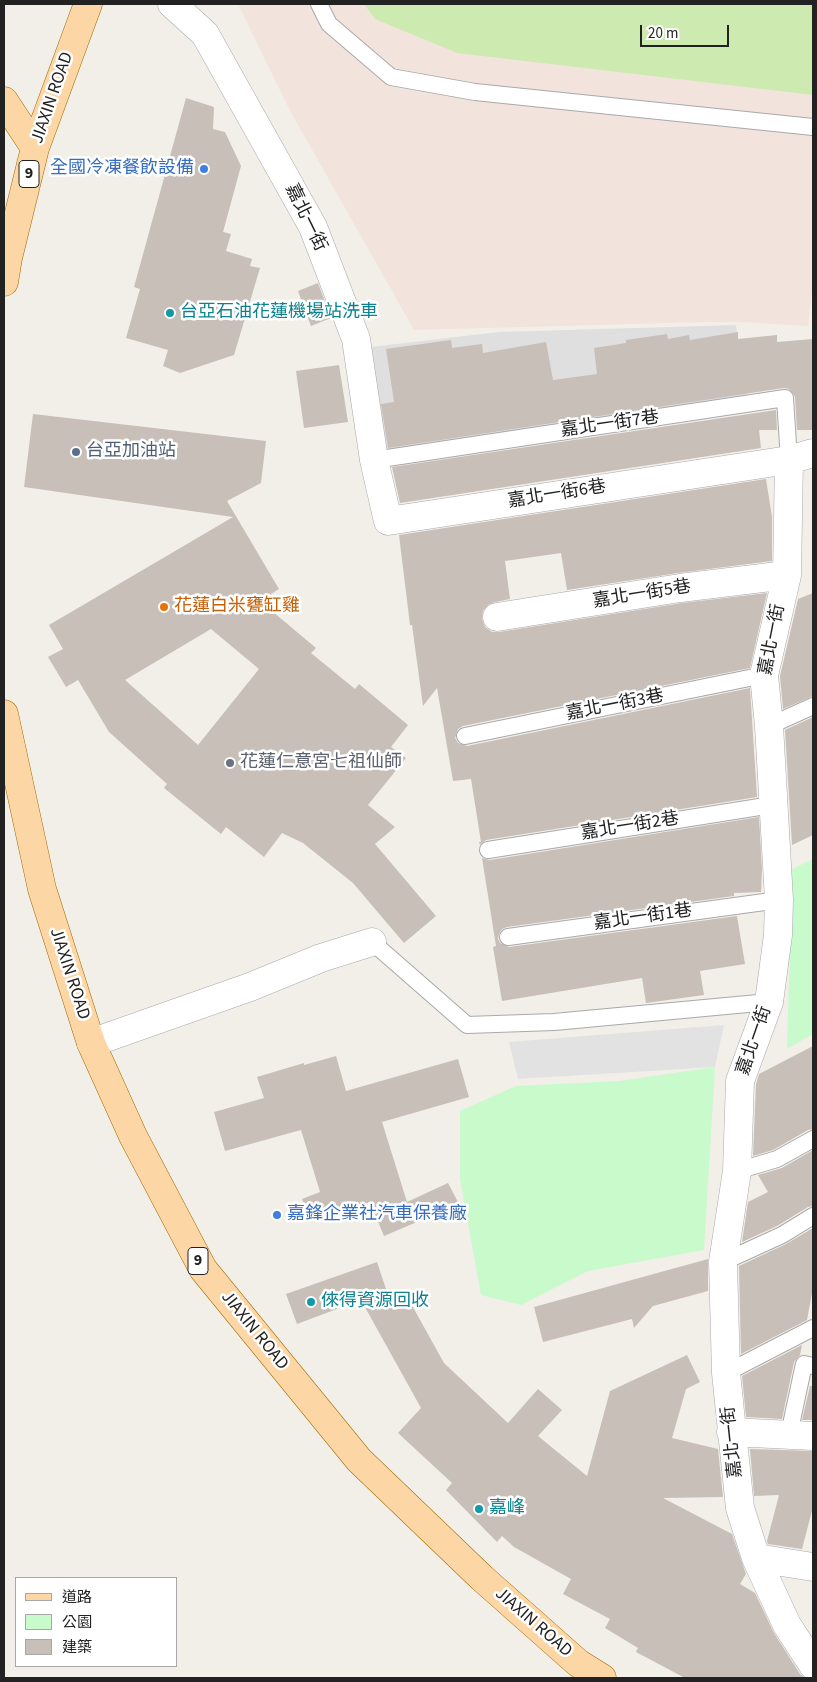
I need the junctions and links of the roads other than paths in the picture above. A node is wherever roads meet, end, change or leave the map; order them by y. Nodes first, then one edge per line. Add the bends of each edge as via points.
1 (88, 4) edge
2 (172, 4) edge
3 (319, 4) edge
4 (4, 101) edge
5 (813, 127) edge
6 (35, 148) junction
7 (4, 282) edge
8 (801, 457) edge
9 (374, 460) junction
10 (786, 575) junction
11 (497, 617) dead end
12 (764, 675) junction
13 (813, 706) edge
14 (4, 714) edge
15 (769, 726) junction
16 (465, 736) dead end
17 (772, 805) junction
18 (488, 850) dead end
19 (779, 900) junction
20 (508, 937) dead end
21 (372, 942) joint
22 (768, 1002) junction
23 (91, 1043) junction
24 (813, 1139) edge
25 (738, 1171) junction
26 (813, 1216) edge
27 (723, 1262) junction
28 (813, 1328) edge
29 (813, 1366) edge
30 (726, 1373) junction
31 (731, 1432) junction
32 (813, 1436) edge
33 (756, 1558) junction
34 (813, 1567) edge
35 (813, 1666) edge
36 (602, 1678) edge

1 - 6 main road, JIAXIN ROAD / 9
2 - 9 street, 嘉北一街 via 206,34 313,227 356,339
3 - 5 lane via 329,24 391,77 475,92
4 - 6 main road
6 - 7 main road, JIAXIN ROAD / 9
8 - 9 lane, 嘉北一街7巷 via 785,398
8 - 9 street, 嘉北一街6巷 via 388,521
8 - 10 street, 嘉北一街
10 - 11 street, 嘉北一街5巷
10 - 12 street, 嘉北一街
12 - 15 street, 嘉北一街
12 - 16 lane, 嘉北一街3巷
13 - 15 lane
14 - 23 main road, JIAXIN ROAD / 9 via 42,889
15 - 17 street, 嘉北一街
17 - 18 lane, 嘉北一街2巷
17 - 19 street, 嘉北一街
19 - 20 lane, 嘉北一街1巷
19 - 22 street, 嘉北一街 via 778,935
21 - 22 lane via 467,1025 554,1022
21 - 23 street
22 - 25 street, 嘉北一街 via 740,1081
23 - 36 main road, JIAXIN ROAD / 9 via 133,1136 203,1269 359,1460 482,1578 578,1663
24 - 25 lane via 776,1159
25 - 27 street, 嘉北一街
26 - 27 lane via 782,1235
27 - 30 street, 嘉北一街
28 - 30 lane
29 - 31 lane via 804,1364 789,1434
30 - 31 street, 嘉北一街
31 - 32 street
31 - 33 street, 嘉北一街 via 740,1508
33 - 34 street
33 - 35 street, 嘉北一街 via 787,1625

